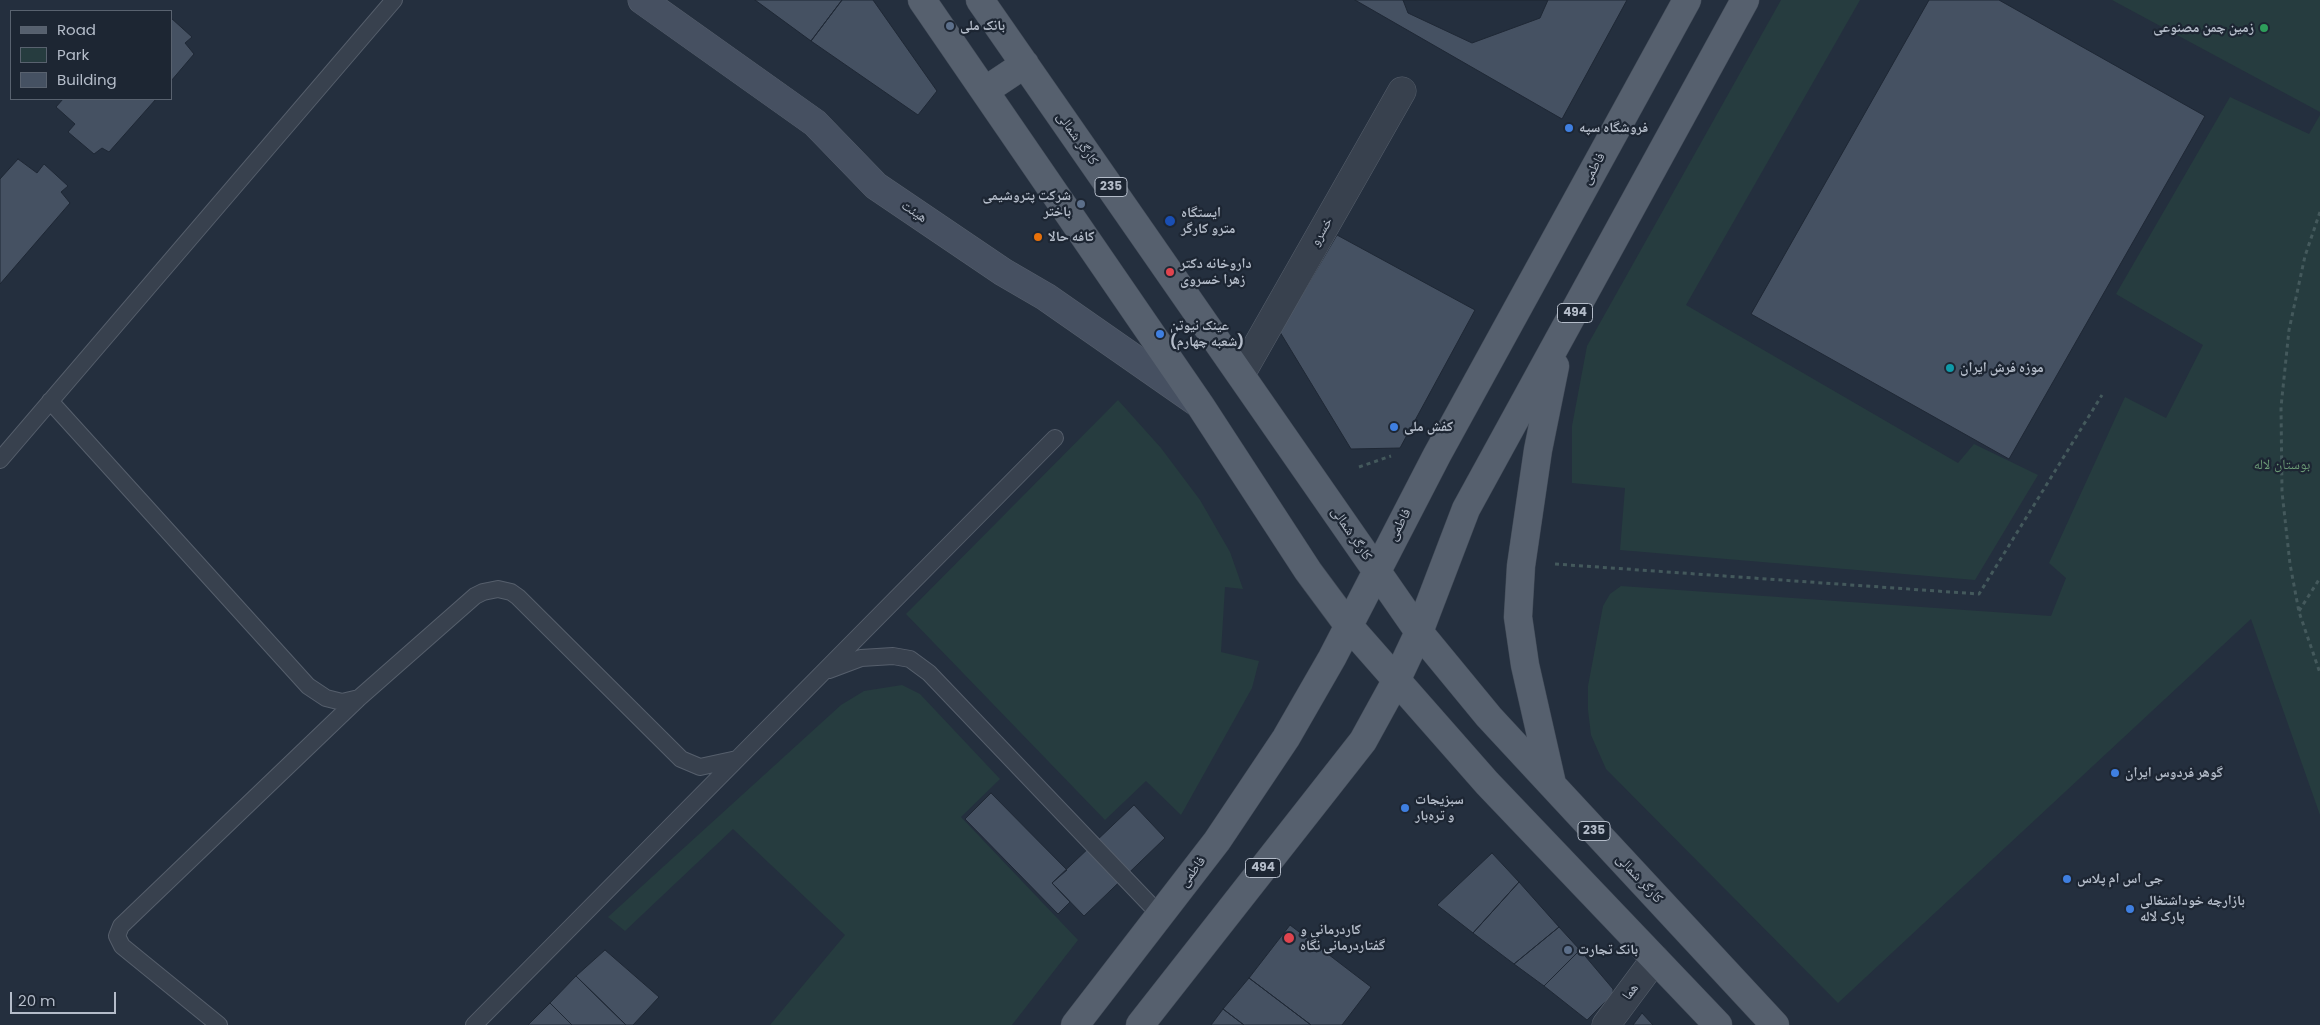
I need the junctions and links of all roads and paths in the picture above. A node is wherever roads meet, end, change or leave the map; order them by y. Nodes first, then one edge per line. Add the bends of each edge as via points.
1 (394, 0) edge
2 (642, 0) edge
3 (922, 0) edge
4 (980, 0) edge
5 (1686, 0) edge
6 (1745, 0) edge
7 (1025, 64) junction
8 (986, 90) junction
9 (1402, 91) dead end
10 (2320, 212) edge
11 (1559, 342) junction
12 (1241, 374) junction
13 (2102, 395) dead end
14 (50, 401) junction
15 (1200, 405) junction
16 (1055, 438) dead end
17 (1391, 456) dead end
18 (0, 460) edge
19 (1359, 467) dead end
20 (1552, 564) dead end
21 (1376, 570) junction
22 (2320, 578) edge
23 (2299, 612) junction
24 (1348, 625) junction
25 (1419, 632) junction
26 (824, 671) junction
27 (2320, 673) edge
28 (1396, 681) junction
29 (359, 698) junction
30 (737, 759) junction
31 (1553, 786) junction
32 (1160, 916) junction
33 (1683, 926) junction
34 (1655, 959) junction
35 (219, 1025) edge
36 (474, 1025) edge
37 (1075, 1025) edge
38 (1140, 1025) edge
39 (1606, 1025) edge
40 (1718, 1025) edge
41 (1775, 1025) edge

1 - 14 lane
2 - 15 street, هیئت via 814,123 876,186 1003,272 1046,297
3 - 8 main road
4 - 7 main road, کارگر شمالی / 235
5 - 21 main road, فاطمی
6 - 11 main road, 494
7 - 8 main road
7 - 12 main road, کارگر شمالی / 235
8 - 15 main road
9 - 12 street, خسرو
10 - 23 path via 2305,256 2289,330 2281,407 2282,492
11 - 25 main road, 494 via 1466,509
11 - 31 main road via 1538,450 1521,566 1518,617 1525,665
12 - 21 main road, کارگر شمالی / 235
13 - 20 path via 1980,594
14 - 18 lane
14 - 29 lane via 308,686 326,698 342,702
15 - 24 main road via 1308,571
16 - 26 lane
17 - 19 path
21 - 24 main road, فاطمی
21 - 25 main road, کارگر شمالی / 235
22 - 23 path
23 - 27 path
24 - 28 main road
24 - 32 main road, فاطمی via 1286,738 1217,841
25 - 28 main road, 494
25 - 31 main road, کارگر شمالی / 235
26 - 30 lane
26 - 32 lane via 875,656 910,659 929,672
28 - 34 main road via 1487,784
28 - 38 main road, 494 via 1363,741
29 - 30 lane via 475,596 498,589 518,597 681,759 700,767
29 - 35 lane via 121,926 117,936 122,946
30 - 36 lane
31 - 33 main road, کارگر شمالی / 235
32 - 37 main road, فاطمی
33 - 34 main road
33 - 41 main road, کارگر شمالی / 235
34 - 39 street, هما
34 - 40 main road

